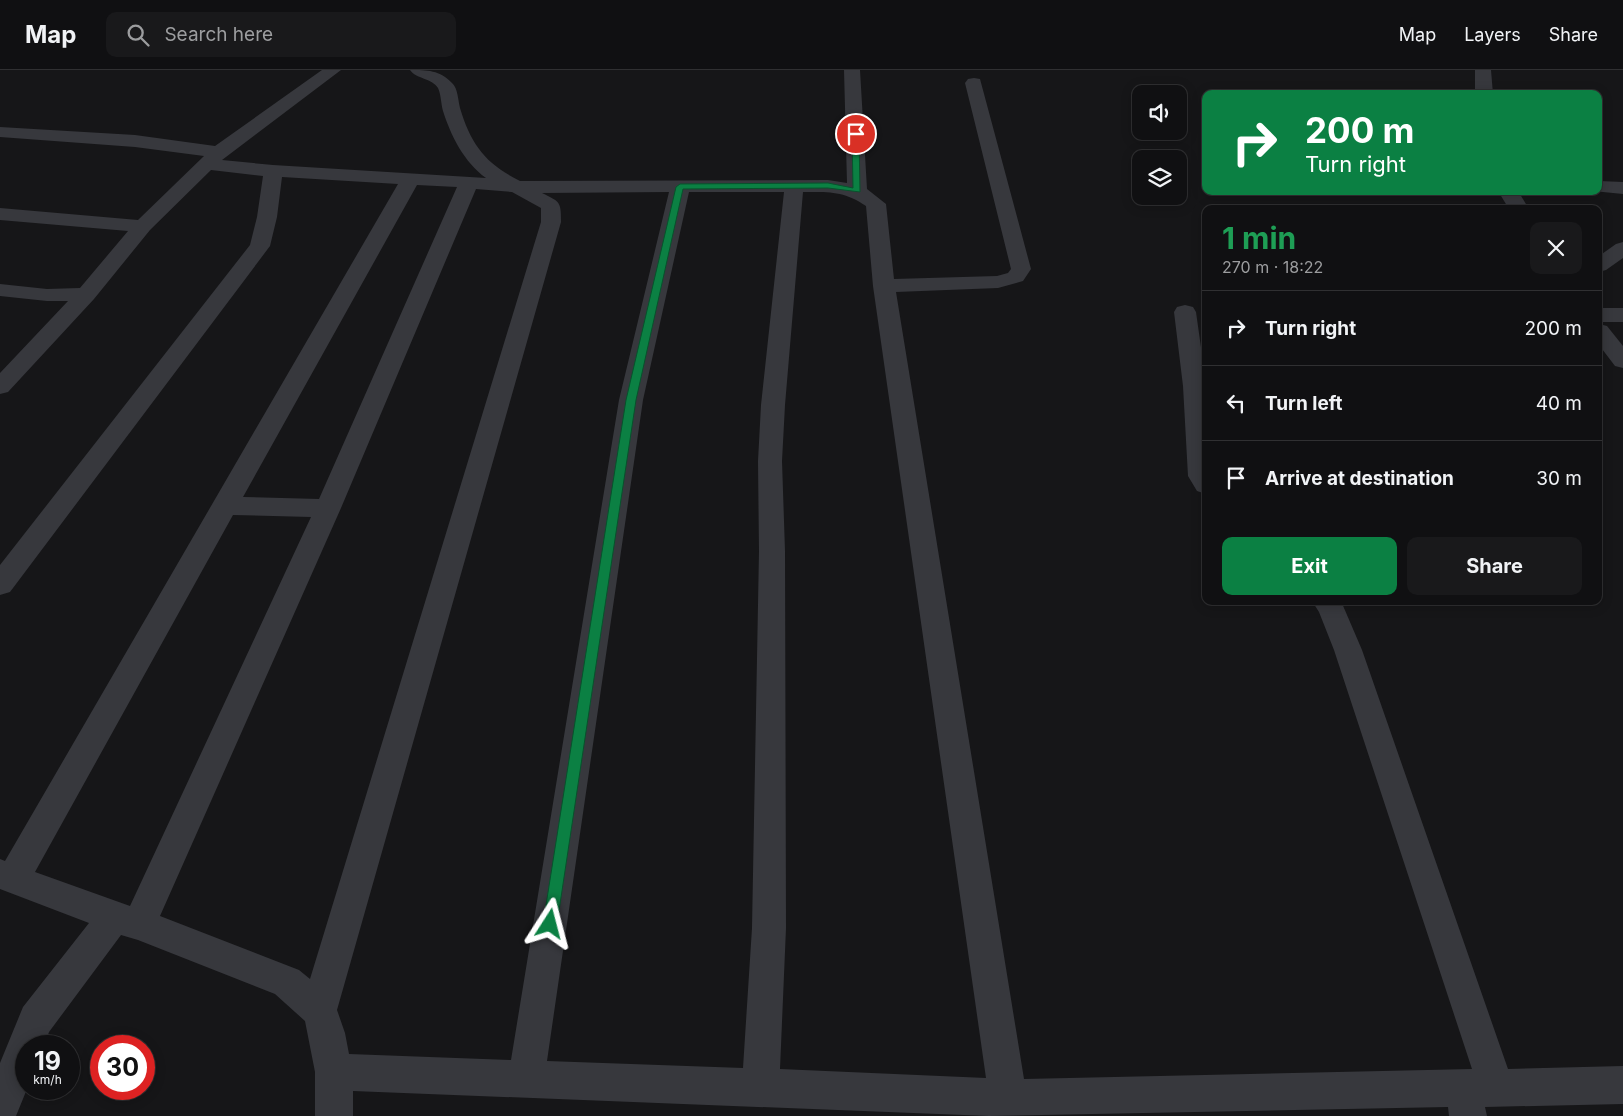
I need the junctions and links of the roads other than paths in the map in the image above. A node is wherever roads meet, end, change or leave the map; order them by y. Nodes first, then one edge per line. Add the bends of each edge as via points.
1 (333, 70) edge
2 (418, 70) edge
3 (852, 70) edge
4 (1483, 70) edge
5 (974, 83) dead end
6 (1484, 90) edge
7 (0, 132) edge
8 (214, 158) junction
9 (273, 171) junction
10 (410, 180) junction
11 (469, 182) junction
12 (794, 186) junction
13 (516, 187) junction
14 (680, 187) junction
15 (1602, 187) edge
16 (1623, 188) edge
17 (857, 191) junction
18 (0, 214) edge
19 (143, 226) junction
20 (1623, 248) edge
21 (1602, 264) edge
22 (884, 286) junction
23 (0, 290) edge
24 (86, 294) junction
25 (1185, 312) dead end
26 (1602, 315) edge
27 (1623, 315) edge
28 (1602, 335) edge
29 (1623, 361) edge
30 (0, 387) edge
31 (1202, 478) edge
32 (225, 506) junction
33 (328, 508) junction
34 (0, 585) edge
35 (1329, 605) edge
36 (7, 877) edge
37 (126, 921) junction
38 (319, 1010) junction
39 (334, 1072) junction
40 (526, 1079) junction
41 (1623, 1085) edge
42 (760, 1087) junction
43 (1476, 1097) edge
44 (1008, 1098) junction
45 (0, 1108) edge
46 (334, 1116) edge

1 - 8 street
2 - 13 street via 432,75 446,86 464,141 483,166
3 - 17 street
4 - 6 street
5 - 22 street via 1021,269 1016,277 998,282
7 - 8 street via 134,140
8 - 9 street
8 - 19 street
9 - 10 street
9 - 34 street via 260,246
10 - 11 street
10 - 32 street
11 - 13 street
11 - 33 street
12 - 14 street
12 - 17 street via 828,186
12 - 42 street via 774,386 770,461 769,928
13 - 14 street
13 - 38 street via 551,205 552,222
14 - 40 street via 631,400
15 - 16 street
17 - 22 street via 876,204
18 - 19 street
19 - 24 street
20 - 21 street
22 - 44 street
23 - 24 street via 47,295
24 - 30 street
25 - 31 street
26 - 27 street
28 - 29 street
32 - 33 street
32 - 36 street
33 - 37 street
35 - 43 street via 1351,659
36 - 37 street
37 - 38 street via 287,982
37 - 45 street via 36,1020
38 - 39 street
39 - 40 street
39 - 46 street
40 - 42 street
41 - 43 street
42 - 44 street
43 - 44 street

